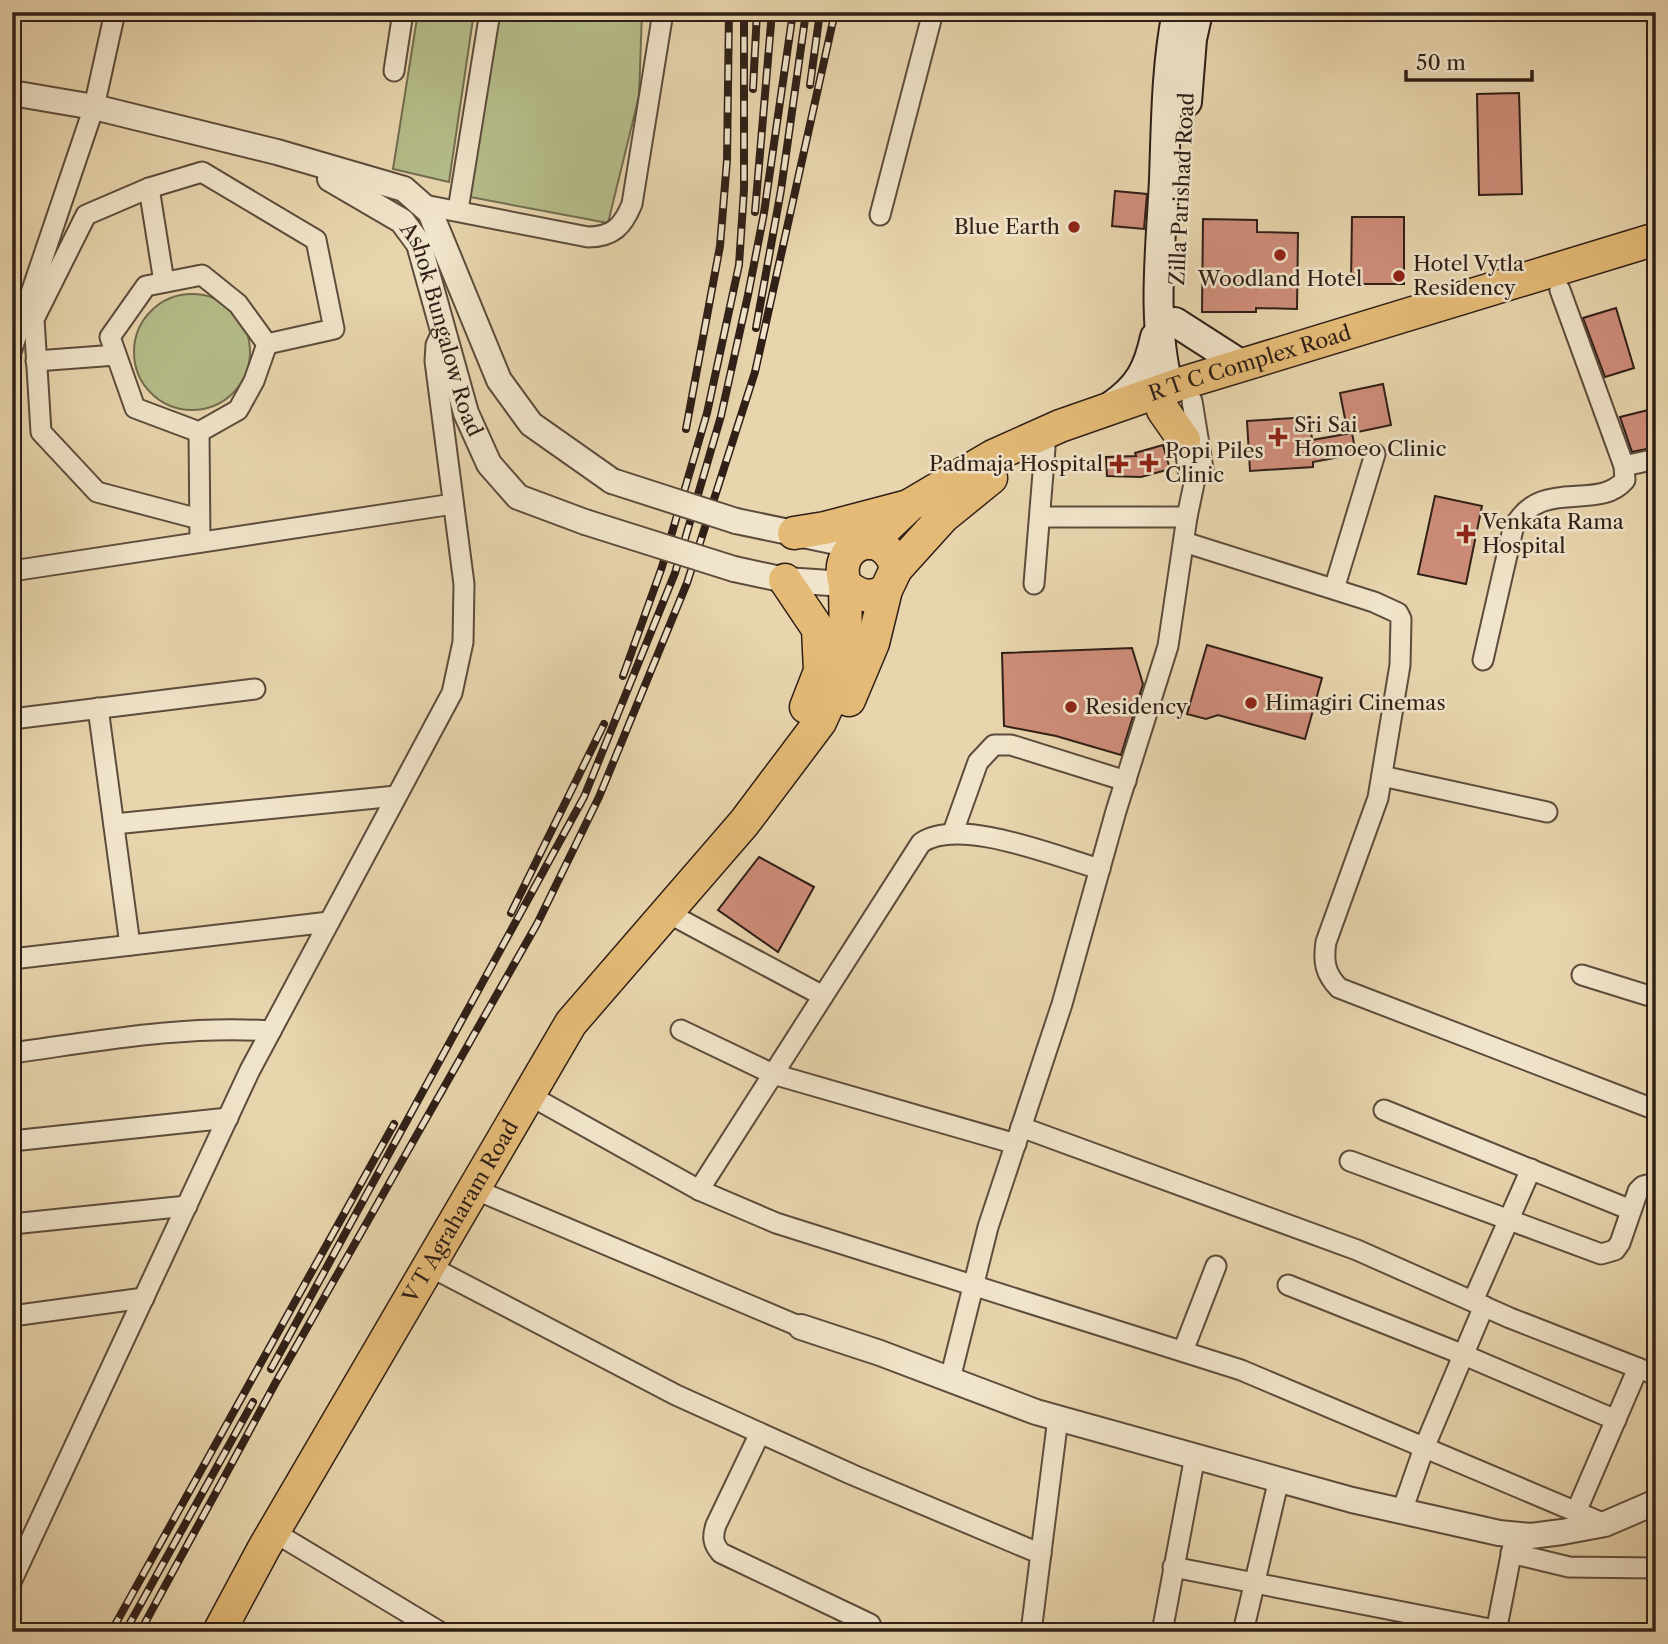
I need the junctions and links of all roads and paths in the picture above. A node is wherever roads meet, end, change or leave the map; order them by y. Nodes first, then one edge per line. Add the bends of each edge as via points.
1 (115, 12) edge
2 (403, 12) edge
3 (490, 12) edge
4 (663, 12) edge
5 (933, 12) edge
6 (1177, 12) edge
7 (1198, 12) edge
8 (394, 71) dead end
9 (12, 93) edge
10 (94, 107) junction
11 (277, 152) junction
12 (149, 188) junction
13 (1172, 193) junction
14 (424, 205) junction
15 (458, 210) junction
16 (880, 215) dead end
17 (1656, 239) edge
18 (1656, 261) edge
19 (164, 282) junction
20 (1560, 290) junction
21 (1167, 319) junction
22 (444, 328) junction
23 (267, 344) junction
24 (12, 349) edge
25 (117, 355) junction
26 (36, 361) junction
27 (1242, 365) junction
28 (1177, 392) junction
29 (1100, 413) junction
30 (199, 432) junction
31 (1184, 440) joint
32 (1045, 448) junction
33 (1375, 454) dead end
34 (1656, 459) edge
35 (1624, 466) junction
36 (1195, 480) junction
37 (453, 504) junction
38 (910, 505) junction
39 (1042, 517) junction
40 (1187, 517) junction
41 (199, 519) junction
42 (794, 533) junction
43 (200, 542) junction
44 (1184, 542) junction
45 (853, 560) junction
46 (12, 571) edge
47 (891, 579) junction
48 (785, 580) junction
49 (1034, 584) dead end
50 (1334, 589) junction
51 (1483, 660) dead end
52 (255, 689) dead end
53 (98, 708) junction
54 (12, 719) edge
55 (1382, 776) junction
56 (1126, 781) junction
57 (396, 796) junction
58 (1548, 811) dead end
59 (744, 823) junction
60 (114, 824) junction
61 (953, 832) junction
62 (1100, 869) junction
63 (668, 913) junction
64 (329, 922) junction
65 (130, 945) junction
66 (13, 953) edge
67 (1582, 975) dead end
68 (822, 996) junction
69 (1656, 998) edge
70 (681, 1030) dead end
71 (271, 1031) junction
72 (12, 1053) edge
73 (773, 1074) junction
74 (529, 1095) junction
75 (1384, 1110) dead end
76 (1656, 1110) edge
77 (228, 1118) junction
78 (1019, 1135) junction
79 (12, 1141) edge
80 (1350, 1161) dead end
81 (1531, 1170) junction
82 (1656, 1183) edge
83 (474, 1189) junction
84 (699, 1190) junction
85 (187, 1206) junction
86 (1632, 1210) junction
87 (1510, 1222) junction
88 (12, 1224) edge
89 (429, 1266) junction
90 (1216, 1266) dead end
91 (974, 1285) junction
92 (1288, 1285) dead end
93 (144, 1298) junction
94 (1478, 1304) junction
95 (12, 1316) edge
96 (801, 1327) joint
97 (1183, 1352) junction
98 (1464, 1354) junction
99 (1647, 1371) edge
100 (950, 1379) junction
101 (1058, 1418) junction
102 (1616, 1420) junction
103 (760, 1433) junction
104 (1424, 1448) junction
105 (1195, 1456) junction
106 (1279, 1479) junction
107 (1656, 1502) edge
108 (1402, 1511) junction
109 (1576, 1511) junction
110 (1605, 1524) junction
111 (274, 1532) junction
112 (1513, 1544) junction
113 (1041, 1553) junction
114 (1173, 1567) junction
115 (1656, 1568) edge
116 (12, 1580) edge
117 (1254, 1584) junction
118 (1500, 1631) edge
119 (219, 1632) edge
120 (440, 1632) edge
121 (874, 1632) edge
122 (1031, 1632) edge
123 (1162, 1632) edge
124 (1243, 1632) edge

1 - 10 street
2 - 8 street
3 - 15 street
4 - 15 street via 632,204 618,229 588,237
5 - 16 street
6 - 13 main road, Zilla Parishad Road via 1171,51
7 - 13 main road, Zilla Parishad Road
9 - 10 street, Ashok Bungalow Road
10 - 11 street, Ashok Bungalow Road
10 - 24 street
11 - 14 street, Ashok Bungalow Road via 404,189
11 - 22 street, Ashok Bungalow Road via 366,197 402,221 419,244
12 - 19 street
12 - 23 street via 202,172 316,240 334,329
12 - 26 street via 86,215 34,319
13 - 21 main road, Zilla Parishad Road
14 - 15 street
14 - 42 street, Ashok Bungalow Road, bridge via 454,265 499,380 531,424 612,481 736,521
17 - 27 main road, R T C Complex Road
18 - 20 main road, R T C Complex Road
19 - 23 street via 202,275 239,304
19 - 25 street via 146,286 110,337
20 - 28 main road, R T C Complex Road
20 - 35 street
21 - 27 main road
21 - 28 main road via 1162,355
21 - 29 main road via 1143,377 1130,393
22 - 37 street via 435,361
22 - 48 street, Ashok Bungalow Road, bridge via 466,413 489,464 518,497 734,569
23 - 30 street via 238,410
25 - 26 street
25 - 30 street via 135,408
26 - 41 street via 41,432 97,492
27 - 28 main road, R T C Complex Road
28 - 29 main road, R T C Complex Road
28 - 31 main road
28 - 32 main road
28 - 36 street via 1203,469
29 - 38 main road, R T C Complex Road via 993,456
30 - 41 street
31 - 36 street via 1188,470
32 - 39 street
32 - 47 main road via 963,498
33 - 50 street
34 - 35 street
35 - 51 street via 1625,480 1611,490 1534,502 1520,514
36 - 40 street
37 - 43 street
37 - 57 street via 464,584 463,642 452,693
38 - 42 main road
38 - 45 main road, R T C Complex Road
39 - 40 street
39 - 49 street
40 - 44 street
41 - 43 street
42 - 45 street, Ashok Bungalow Road
43 - 46 street
44 - 50 street
44 - 56 street via 1168,646
45 - 47 main road via 885,548
45 - 47 main road via 862,595 879,594
45 - 48 street, Ashok Bungalow Road
45 - 59 main road via 842,674 820,722
47 - 59 main road via 857,683 813,760
48 - 59 main road via 818,629 820,671 809,702 784,741
50 - 55 street via 1389,608 1401,619 1400,665
52 - 53 street
53 - 54 street
53 - 60 street
55 - 58 street
55 - 76 street via 1326,942 1325,967 1330,979 1339,988
56 - 61 street via 1011,745 994,745 978,762
56 - 62 street
57 - 60 street
57 - 64 street
59 - 63 main road, V T Agraharam Road
60 - 65 street
61 - 62 street via 972,833
61 - 68 street via 928,838 913,852
62 - 78 street
63 - 68 street
63 - 74 main road, V T Agraharam Road via 571,1023
64 - 65 street
64 - 71 street
65 - 66 street
67 - 69 street
68 - 73 street
70 - 73 street
71 - 72 street via 214,1027
71 - 77 street
73 - 78 street
73 - 84 street
74 - 83 main road, V T Agraharam Road
74 - 84 street
75 - 81 street
77 - 79 street
77 - 85 street
78 - 91 street
78 - 94 street via 1357,1250
80 - 87 street
81 - 86 street
81 - 87 street
82 - 86 street via 1643,1186
83 - 89 main road, V T Agraharam Road
83 - 96 street
84 - 91 street via 776,1223
85 - 88 street
85 - 93 street
86 - 87 street via 1620,1243 1601,1254
87 - 94 street
89 - 103 street via 676,1395
89 - 111 main road, V T Agraharam Road
90 - 97 street
91 - 97 street
91 - 100 street
92 - 98 street
93 - 95 street
93 - 116 street
94 - 98 street
94 - 99 street
96 - 100 street
97 - 104 street via 1241,1370
98 - 102 street
98 - 104 street
99 - 102 street
100 - 101 street
101 - 105 street
101 - 113 street
102 - 109 street
103 - 113 street
103 - 121 street via 716,1525 716,1547 870,1624
104 - 108 street
104 - 109 street
105 - 106 street
105 - 114 street
106 - 108 street
106 - 117 street
107 - 110 street
108 - 112 street
109 - 110 street
110 - 112 street
111 - 119 main road, V T Agraharam Road
111 - 120 street
112 - 115 street via 1569,1567
112 - 118 street
113 - 122 street
114 - 117 street
114 - 123 street
117 - 118 street
117 - 124 street

